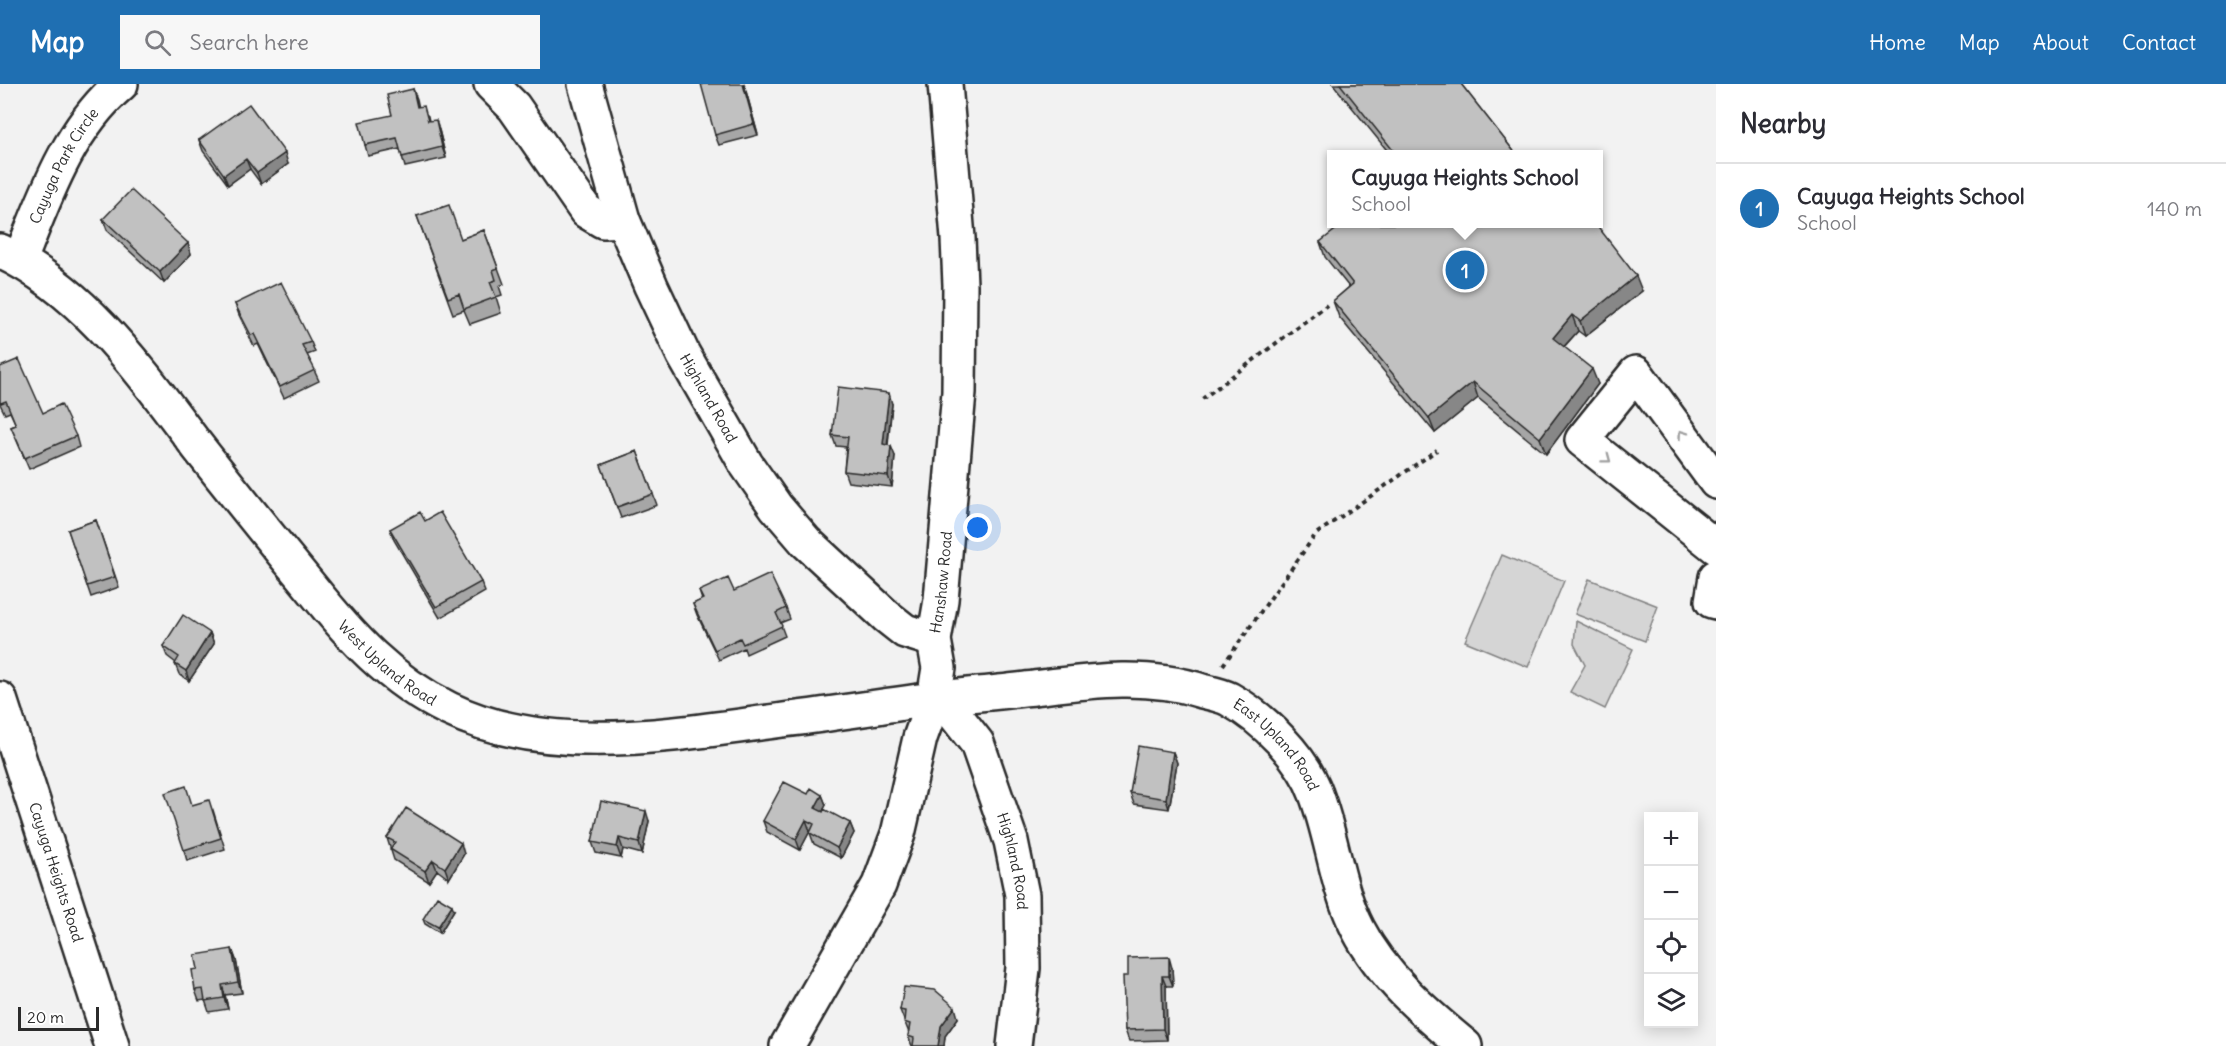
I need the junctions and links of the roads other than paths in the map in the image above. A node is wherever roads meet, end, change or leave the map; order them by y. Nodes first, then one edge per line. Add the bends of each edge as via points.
1 (121, 84) edge
2 (491, 84) edge
3 (585, 84) edge
4 (945, 84) edge
5 (623, 220) junction
6 (10, 255) edge
7 (1716, 482) edge
8 (1716, 547) edge
9 (1716, 577) edge
10 (1716, 602) edge
11 (934, 640) junction
12 (0, 699) edge
13 (934, 699) junction
14 (112, 1046) edge
15 (787, 1046) edge
16 (1014, 1046) edge
17 (1465, 1046) edge

1 - 6 street, Cayuga Park Circle via 103,99 70,144 46,195
2 - 5 street via 514,106 586,211 603,221
3 - 5 street, Highland Road
4 - 11 street, Hanshaw Road via 958,238 959,392 945,566
5 - 11 street, Highland Road via 683,354 746,464 776,507 806,542 886,616 905,631
6 - 13 street, West Upland Road via 44,275 87,311 348,632 395,677 451,710 512,730 609,738 686,733
7 -> 8 street via 1636,373 1582,440
9 - 10 street via 1712,601
11 - 13 street, Hanshaw Road via 939,668
12 - 14 street, Cayuga Heights Road
13 - 15 street, Hanshaw Road via 898,834 879,885
13 - 16 street, Highland Road via 977,742 1011,841 1022,895 1023,968
13 - 17 street, East Upland Road via 1106,679 1187,686 1228,699 1270,730 1302,766 1315,790 1346,899 1372,953 1414,1002

